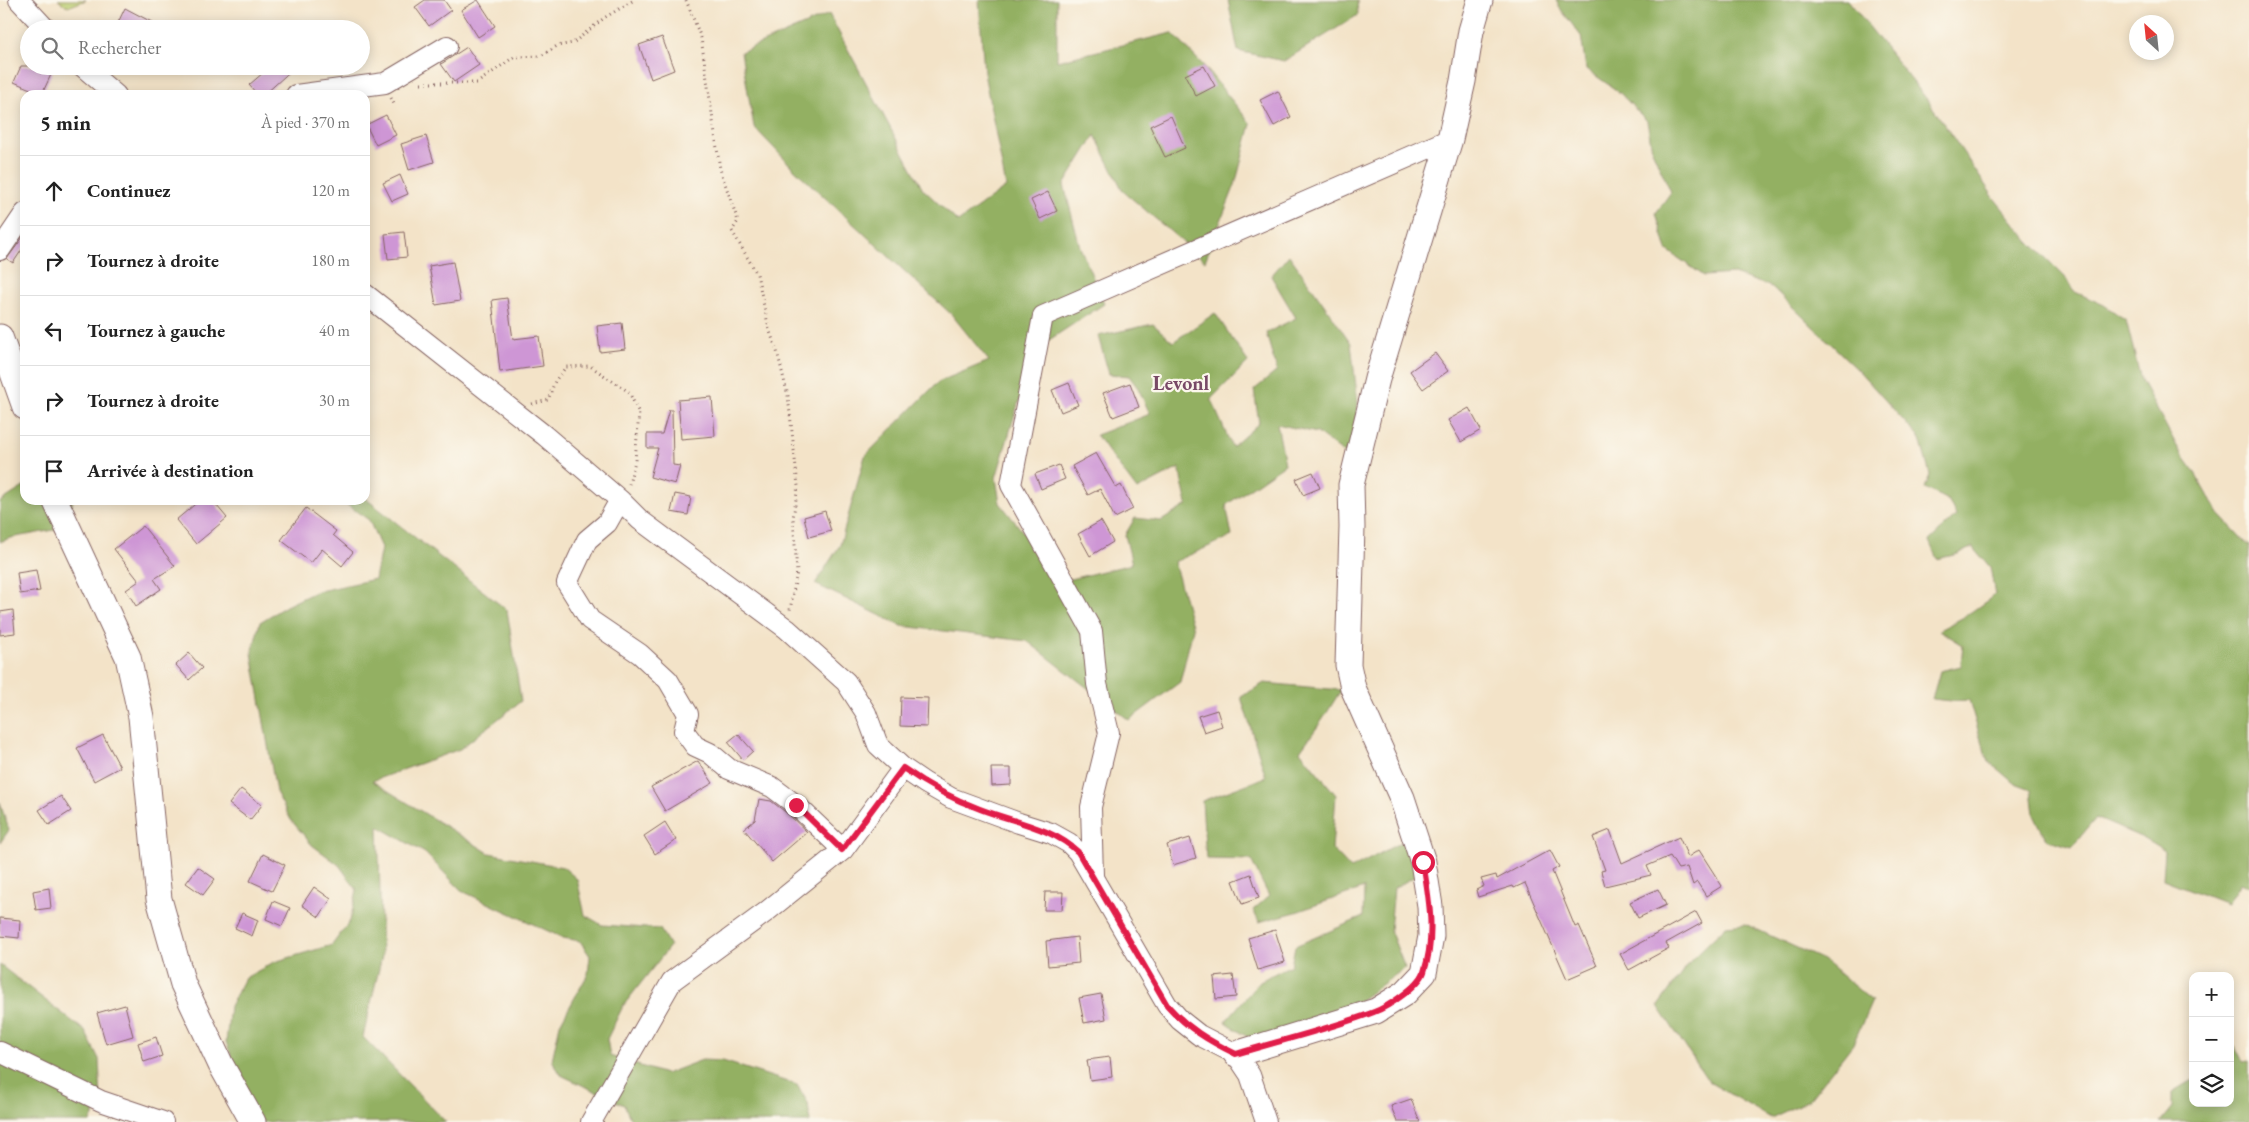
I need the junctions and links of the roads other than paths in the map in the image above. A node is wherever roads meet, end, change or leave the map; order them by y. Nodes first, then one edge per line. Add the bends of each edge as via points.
1 (19, 0) edge
2 (1480, 0) edge
3 (38, 20) edge
4 (446, 46) dead end
5 (93, 75) edge
6 (110, 90) edge
7 (333, 90) edge
8 (1450, 139) junction
9 (20, 220) edge
10 (0, 250) edge
11 (370, 298) edge
12 (0, 337) edge
13 (20, 393) edge
14 (620, 500) junction
15 (57, 505) edge
16 (903, 768) junction
17 (842, 850) junction
18 (1093, 877) junction
19 (0, 1052) edge
20 (1236, 1054) junction
21 (163, 1122) edge
22 (253, 1122) edge
23 (591, 1122) edge
24 (1266, 1122) edge

1 - 3 street
2 - 8 street
4 - 7 street via 385,83
5 - 6 street
8 - 18 street via 1043,316 1011,485 1092,631 1097,684 1109,733 1091,807
8 - 20 street via 1377,379 1359,445 1351,493 1348,665 1353,688 1402,798 1423,862 1431,936 1424,973 1405,993 1376,1011
9 - 10 street
11 - 14 street
12 - 13 street
14 - 16 street via 640,520 787,629 846,682 866,713 878,745
14 - 17 street via 607,523 587,540 567,583 576,600 590,620 640,654 668,680 688,714 684,730 695,746 710,753 729,769 772,787 796,805
15 - 22 street via 128,657 141,717 159,899 184,984 221,1064
16 - 17 street
16 - 18 street via 951,798 1051,833 1069,843
17 - 23 street via 766,912 672,981
18 - 20 street via 1167,1005 1199,1035
19 - 21 street via 100,1101
20 - 24 street via 1250,1075

